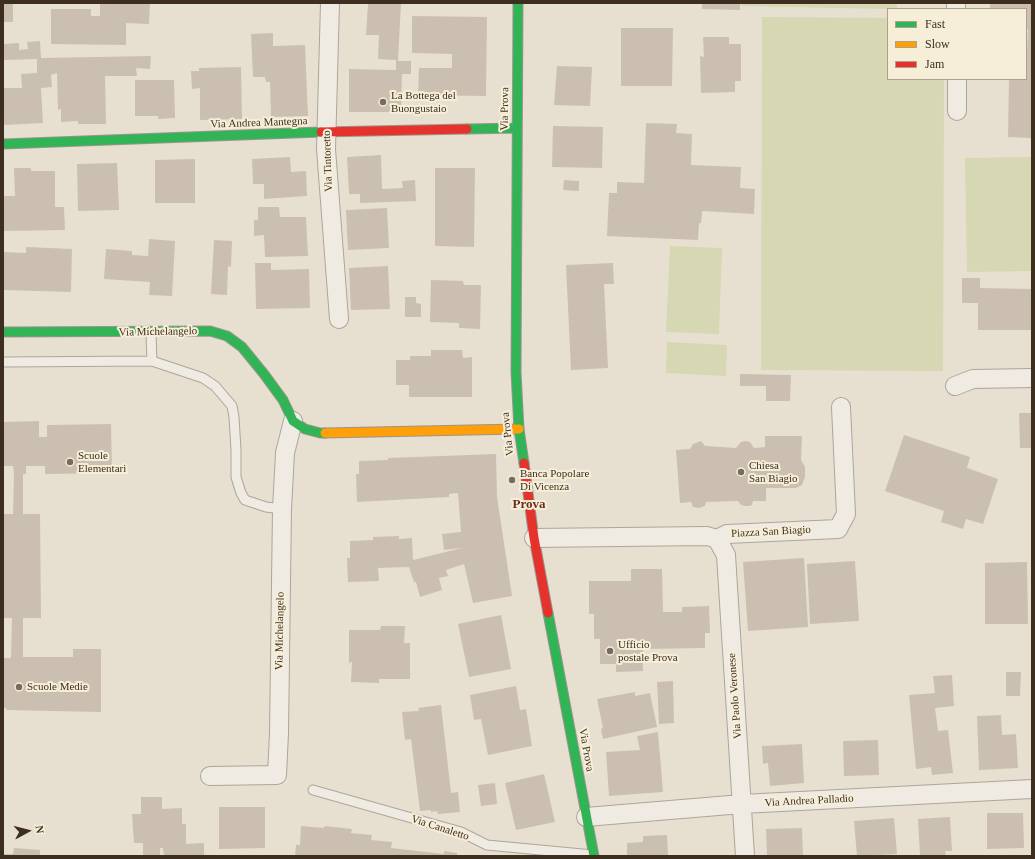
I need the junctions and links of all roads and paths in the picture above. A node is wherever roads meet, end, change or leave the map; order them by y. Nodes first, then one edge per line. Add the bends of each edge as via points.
1 (330, 3) edge
2 (518, 3) edge
3 (957, 80) edge
4 (957, 111) dead end
5 (517, 128) junction
6 (326, 132) junction
7 (3, 144) edge
8 (339, 319) dead end
9 (3, 332) edge
10 (151, 333) junction
11 (152, 361) junction
12 (3, 362) edge
13 (1032, 378) edge
14 (955, 386) dead end
15 (841, 407) dead end
16 (293, 421) junction
17 (519, 429) junction
18 (282, 509) junction
19 (534, 538) junction
20 (717, 539) junction
21 (210, 776) dead end
22 (1032, 789) edge
23 (313, 790) dead end
24 (742, 804) junction
25 (586, 816) junction
26 (594, 855) edge
27 (745, 856) edge

1 - 6 street, Via Tintoretto
2 - 5 street, Via Prova
3 - 4 street
5 - 6 street, Via Andrea Mantegna
5 - 17 street, Via Prova via 516,372
6 - 7 street, Via Andrea Mantegna
6 - 8 street, Via Tintoretto
9 - 10 street, Via Michelangelo
10 - 11 lane
10 - 16 street, Via Michelangelo via 210,331 226,336 242,347 264,374
11 - 12 lane
11 - 18 lane via 203,378 215,386 232,406 236,477 241,494 245,500
13 - 14 street via 973,379
15 - 20 street, Piazza San Biagio via 846,514 838,529 727,534
16 - 17 street via 305,429 320,433
16 - 18 street, Via Michelangelo via 285,453
17 - 19 street, Via Prova
18 - 21 street, Via Michelangelo via 277,775
19 - 20 street, Piazza San Biagio via 707,536
19 - 25 street, Via Prova
20 - 24 street, Via Paolo Veronese via 726,555
22 - 24 street, Via Andrea Palladio
23 - 26 lane, Via Canaletto via 461,832 487,845
24 - 25 street, Via Andrea Palladio
24 - 27 street, Via Paolo Veronese
25 - 26 street, Via Prova

